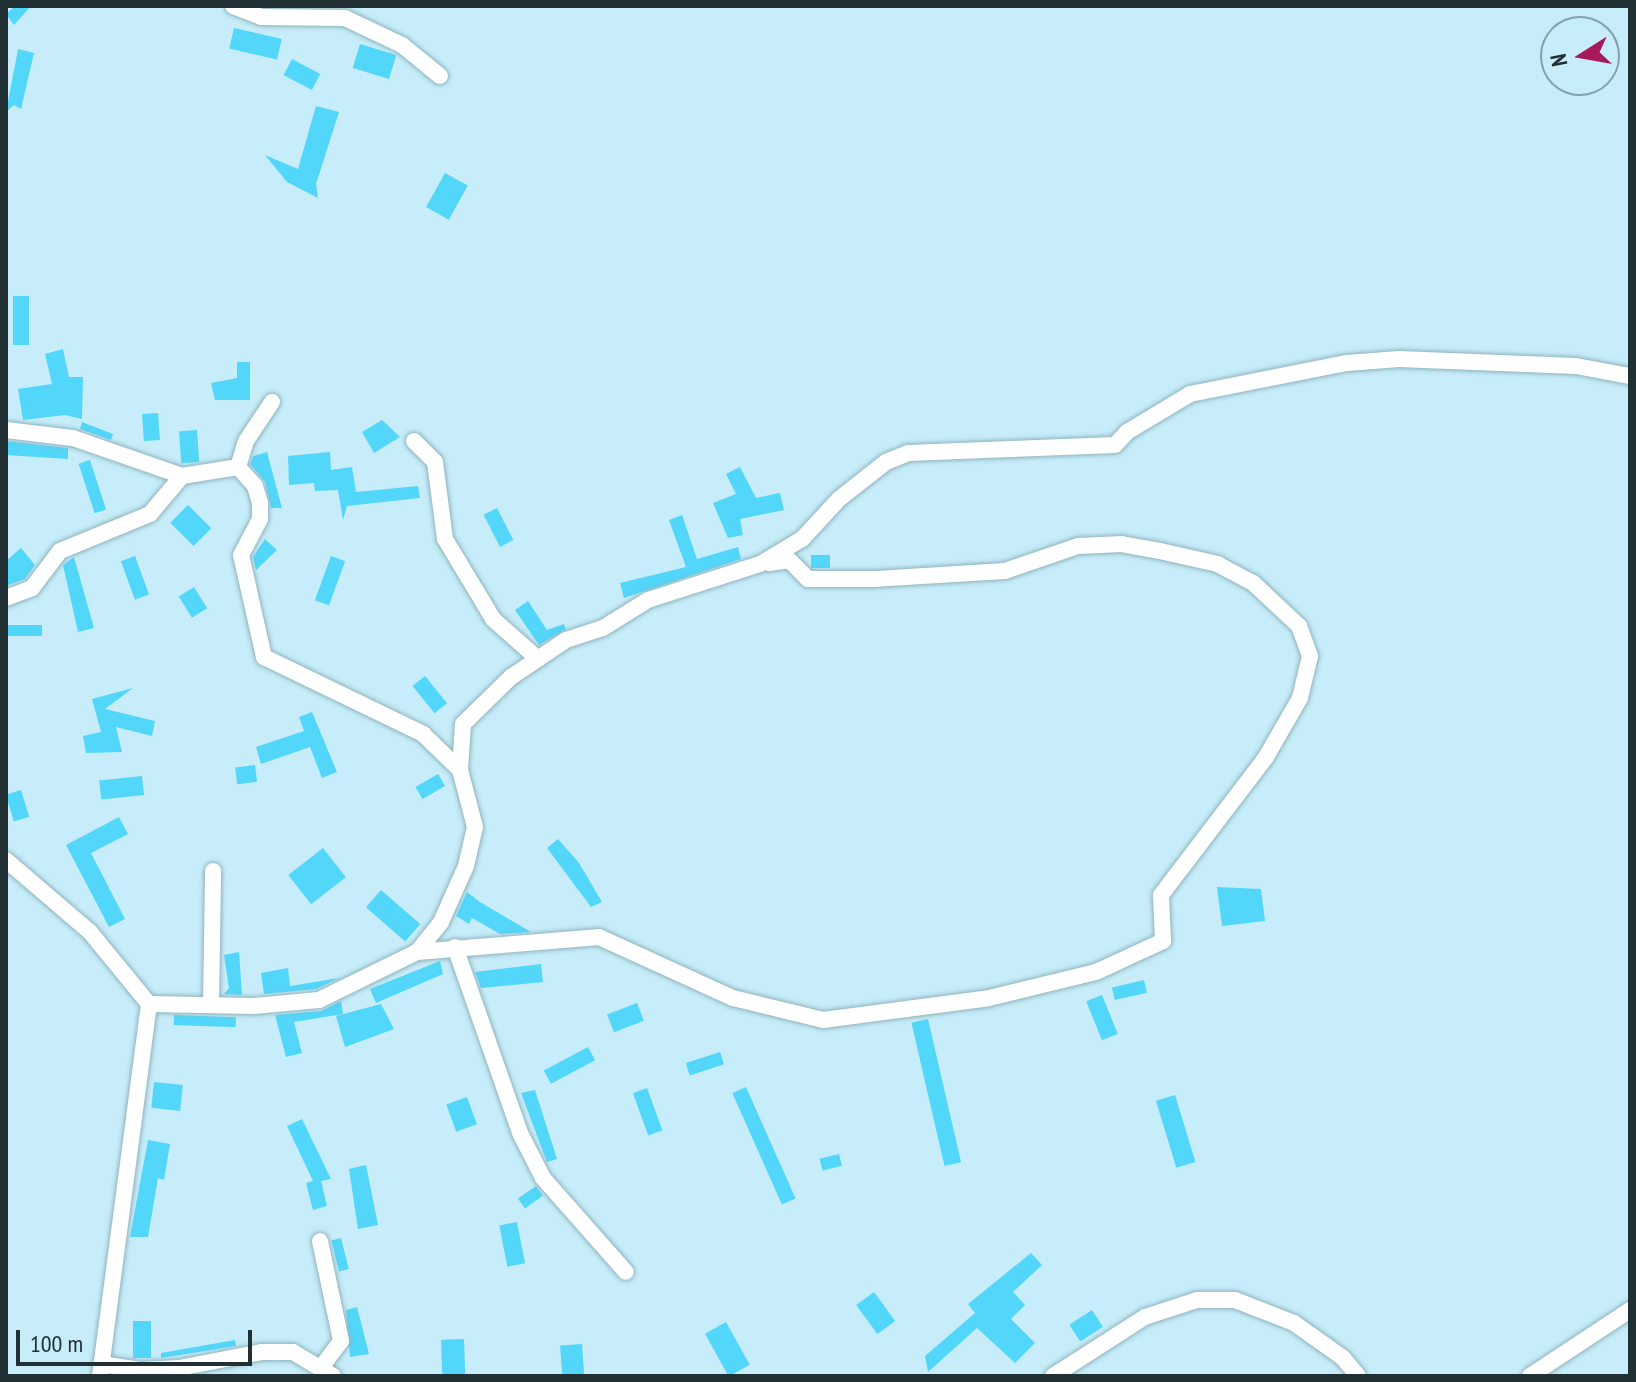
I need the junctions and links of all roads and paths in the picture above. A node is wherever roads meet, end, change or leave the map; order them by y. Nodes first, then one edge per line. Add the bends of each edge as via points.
1 (233, 6) edge
2 (440, 76) dead end
3 (1630, 376) edge
4 (272, 402) dead end
5 (6, 430) edge
6 (414, 441) dead end
7 (238, 467) junction
8 (182, 476) junction
9 (760, 564) junction
10 (6, 598) edge
11 (538, 659) junction
12 (460, 770) junction
13 (6, 860) edge
14 (213, 871) dead end
15 (455, 947) junction
16 (417, 952) junction
17 (149, 1004) junction
18 (211, 1004) junction
19 (320, 1241) dead end
20 (626, 1272) dead end
21 (1630, 1310) edge
22 (100, 1370) edge
23 (328, 1371) edge
24 (1053, 1376) edge
25 (1358, 1376) edge
26 (1530, 1376) edge

1 - 2 street via 261,17 345,18 402,45
3 - 9 street via 1576,366 1399,359 1347,363 1190,394 1127,432 1115,445 908,453 874,471 802,539
4 - 7 street via 246,441
5 - 8 street via 73,438
6 - 11 street via 435,462 445,539 493,619
7 - 8 street
7 - 12 street via 255,486 260,503 260,519 241,555 241,572 264,657 423,734
8 - 10 street via 150,514 60,551 32,588
9 - 11 street via 648,600
9 - 15 street via 789,560 808,579 935,576 1005,571 1078,546 1122,544 1218,564 1253,583 1299,626 1310,656 1300,698 1266,757 1161,895 1163,941 1096,972 989,998 823,1020 733,998 599,937
11 - 12 street via 511,677 463,724
12 - 16 street via 475,827 466,866 441,922
13 - 17 street via 90,932
14 - 18 street
15 - 16 street
15 - 20 street via 537,1167 569,1211
16 - 18 street via 319,1000
17 - 18 street
17 - 22 street
19 - 23 street via 341,1341
21 - 26 street
22 - 23 street via 293,1352
24 - 25 street via 1145,1317 1197,1300 1235,1300 1294,1323 1343,1358

